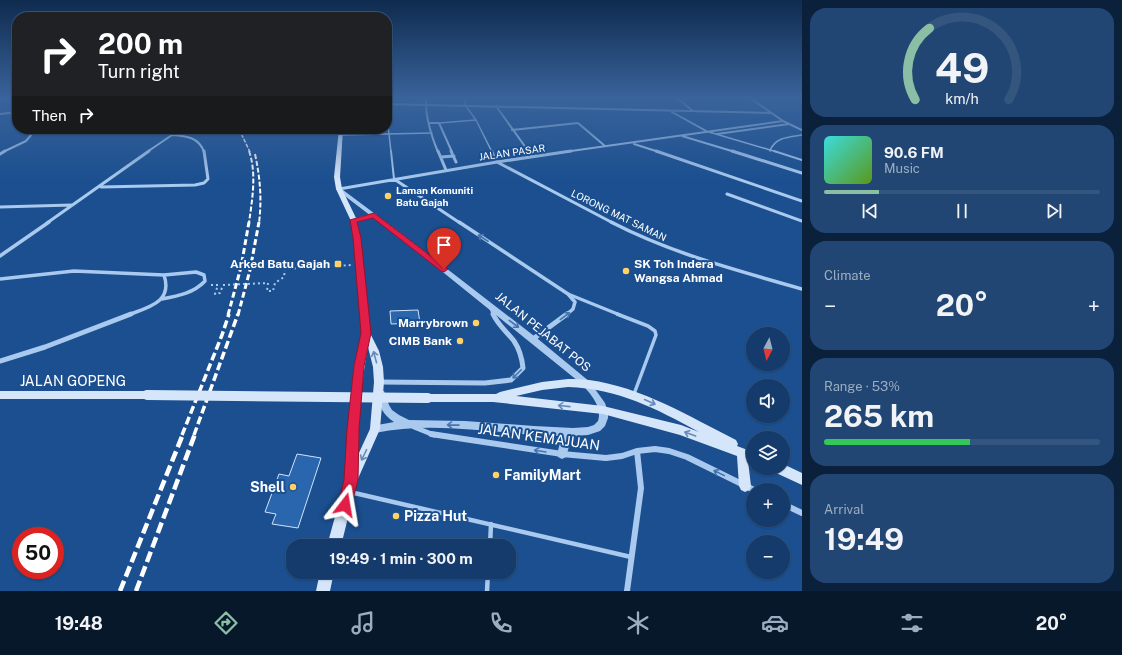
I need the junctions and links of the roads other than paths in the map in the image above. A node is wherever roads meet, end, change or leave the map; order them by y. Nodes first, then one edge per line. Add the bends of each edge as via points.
1 (430, 126) edge
2 (440, 126) edge
3 (479, 126) edge
4 (509, 126) edge
5 (551, 126) edge
6 (581, 126) edge
7 (697, 126) edge
8 (752, 126) edge
9 (777, 126) edge
10 (792, 126) edge
11 (512, 130) junction
12 (802, 130) edge
13 (709, 132) junction
14 (432, 133) junction
15 (32, 134) edge
16 (389, 134) joint
17 (392, 134) edge
18 (717, 134) junction
19 (172, 135) joint
20 (340, 135) joint
21 (802, 135) edge
22 (681, 136) junction
23 (632, 143) junction
24 (605, 146) junction
25 (770, 150) junction
26 (0, 154) edge
27 (454, 156) junction
28 (532, 156) junction
29 (441, 157) junction
30 (802, 160) edge
31 (456, 162) dead end
32 (497, 162) junction
33 (446, 170) junction
34 (802, 173) edge
35 (394, 179) junction
36 (100, 187) junction
37 (339, 189) junction
38 (727, 194) dead end
39 (802, 201) edge
40 (72, 204) junction
41 (0, 207) edge
42 (374, 215) junction
43 (354, 220) junction
44 (802, 221) edge
45 (0, 256) edge
46 (164, 275) junction
47 (0, 279) edge
48 (802, 289) edge
49 (568, 294) junction
50 (162, 299) junction
51 (490, 306) junction
52 (366, 333) junction
53 (534, 339) junction
54 (0, 361) edge
55 (379, 382) junction
56 (586, 383) junction
57 (0, 395) edge
58 (634, 396) junction
59 (493, 398) junction
60 (603, 410) junction
61 (408, 424) junction
62 (375, 430) junction
63 (568, 432) junction
64 (637, 451) junction
65 (746, 453) edge
66 (562, 454) junction
67 (746, 454) edge
68 (790, 474) edge
69 (802, 479) edge
70 (350, 486) junction
71 (746, 486) edge
72 (790, 507) edge
73 (802, 513) edge
74 (491, 524) junction
75 (336, 539) edge
76 (490, 539) edge
77 (632, 557) junction
78 (326, 579) edge
79 (488, 579) edge
80 (323, 591) edge
81 (487, 591) edge
82 (627, 591) edge

1 - 14 street
2 - 27 street
3 - 32 lane
4 - 11 street
5 - 11 street
6 - 24 street
7 - 13 street
8 - 13 street, JALAN PASAR
9 - 18 street
10 - 12 street
11 - 28 street
13 - 18 lane
13 - 22 street, JALAN PASAR
14 - 17 lane
14 - 29 street
15 - 26 street via 26,141
16 - 20 lane
16 - 35 lane
18 - 25 lane
19 - 36 street
19 - 36 street via 196,138 201,143 208,178 204,183
20 - 37 main road via 336,171
21 - 25 lane via 776,140 771,144
22 - 23 street, JALAN PASAR
22 - 34 street
23 - 24 street, JALAN PASAR
23 - 39 street
24 - 28 street, JALAN PASAR
25 - 30 lane
27 - 29 street
27 - 31 street
28 - 32 street, JALAN PASAR
29 - 33 street
32 - 33 street, JALAN PASAR
32 - 48 street, LORONG MAT SAMAN via 659,245
33 - 35 street, JALAN PASAR
35 - 37 street, JALAN PASAR
49 -> 35 street
36 - 40 street
37 - 42 street, JALAN PEJABAT POS
37 - 43 main road
38 - 44 street
40 - 41 street
40 - 45 street
42 - 43 main road
42 - 51 street, JALAN PEJABAT POS
43 - 52 main road
46 - 47 street via 74,270
46 - 50 street via 167,284
46 - 50 street via 196,272 204,275 205,280 201,286 193,290
53 -> 49 street via 573,309 575,302
49 - 58 lane via 655,331 656,335
50 - 54 street via 148,307 45,347
51 -> 53 street, JALAN PEJABAT POS
51 -> 55 street via 496,319 517,344 522,356 523,368 511,380 485,383
55 -> 52 main road via 374,351
52 - 70 main road via 359,366
53 - 56 street, JALAN PEJABAT POS
55 - 61 street via 387,411 392,417
55 - 62 main road
56 - 58 main road, JALAN PEJABAT POS
56 - 59 main road via 548,386
56 - 60 street
57 - 59 main road, JALAN GOPENG, bridge
58 -> 65 main road, JALAN PEJABAT POS via 677,415
60 -> 59 main road
60 - 63 street via 604,418 597,428
67 -> 60 main road via 681,430
61 - 62 street
63 -> 61 street
66 -> 61 street, JALAN KEMAJUAN via 436,435
62 -> 70 main road
63 - 66 street
64 - 66 street, JALAN KEMAJUAN via 606,458
71 -> 64 street, JALAN KEMAJUAN via 669,451
64 - 77 street via 641,488
68 - 69 main road
70 - 74 lane
70 - 75 main road
72 - 73 street
74 - 76 lane
74 - 77 lane
77 - 82 street
78 - 80 main road
79 - 81 lane

